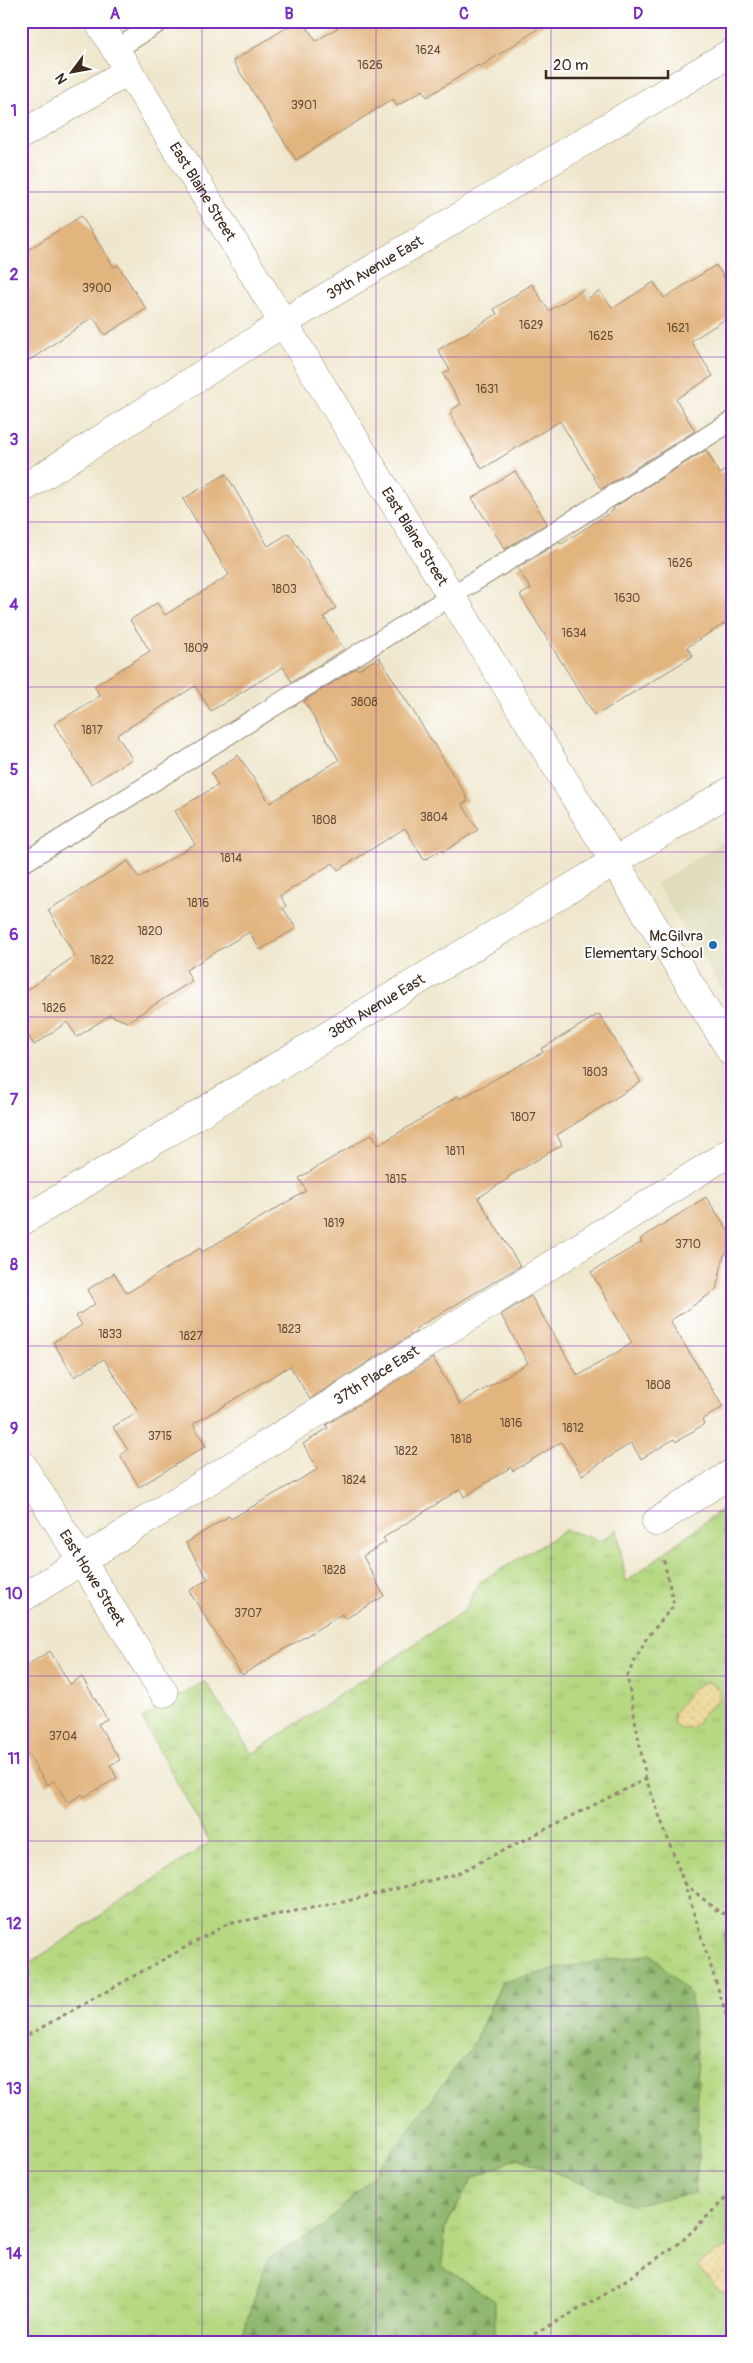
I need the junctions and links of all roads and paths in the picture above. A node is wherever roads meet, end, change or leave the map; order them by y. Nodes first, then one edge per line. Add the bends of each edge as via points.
1 (98, 21) edge
2 (161, 21) edge
3 (732, 52) edge
4 (121, 60) junction
5 (21, 135) edge
6 (283, 323) junction
7 (732, 421) edge
8 (21, 490) edge
9 (451, 595) junction
10 (732, 790) edge
11 (616, 862) junction
12 (21, 864) edge
13 (732, 1053) edge
14 (732, 1151) edge
15 (21, 1222) edge
16 (21, 1463) edge
17 (732, 1473) edge
18 (656, 1522) joint
19 (82, 1561) junction
20 (21, 1599) edge
21 (164, 1694) dead end
22 (646, 1779) junction
23 (684, 1882) junction
24 (732, 1916) edge
25 (732, 2032) edge
26 (21, 2039) edge
27 (732, 2192) edge
28 (520, 2342) edge

1 - 4 street, East Blaine Street
2 - 4 lane
3 - 6 street, 39th Avenue East
4 - 5 street
4 - 6 street, East Blaine Street
6 - 8 street, 39th Avenue East
6 - 9 street, East Blaine Street
7 - 9 lane
9 - 11 street, East Blaine Street
9 - 12 lane
10 - 11 street, 38th Avenue East
11 - 13 street, East Blaine Street
11 - 15 street, 38th Avenue East
14 - 19 street, 37th Place East
16 - 19 street, East Howe Street
17 - 18 street
18 - 22 path via 674,1605 646,1639 627,1676
19 - 20 street, 37th Place East
19 - 21 street, East Howe Street
22 - 23 path
22 - 26 path via 456,1874 343,1902 227,1924
23 - 24 path via 720,1912
23 - 25 path
27 - 28 path via 681,2242 604,2294

